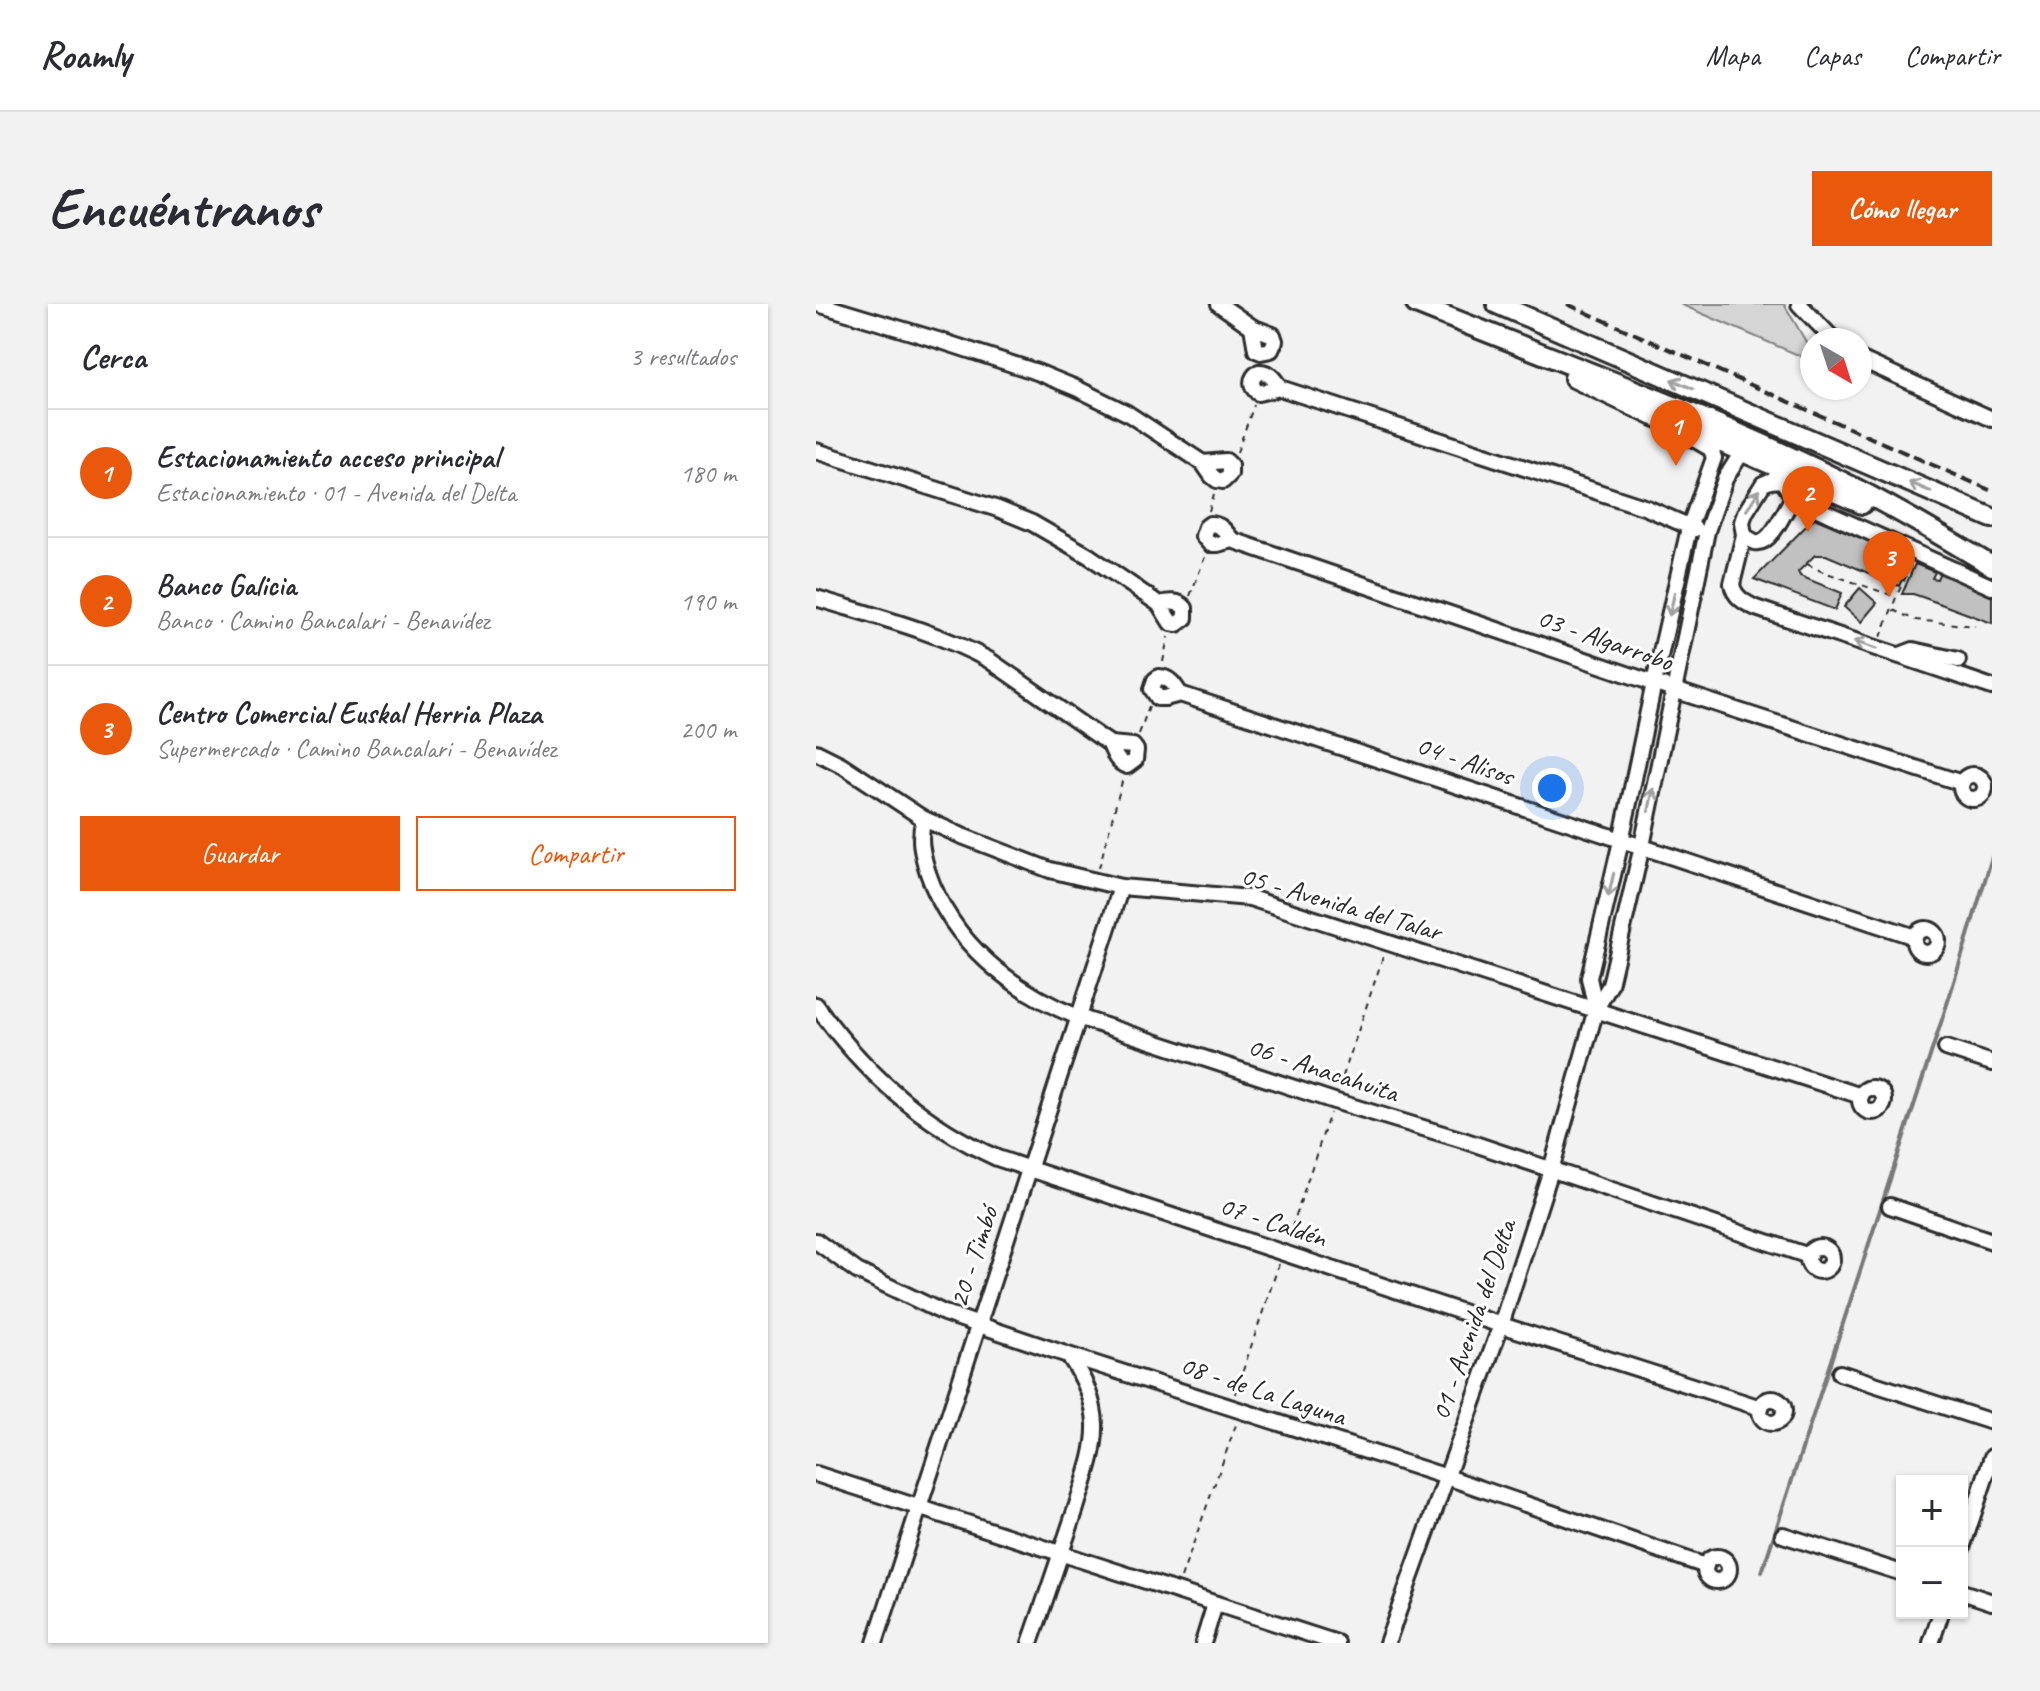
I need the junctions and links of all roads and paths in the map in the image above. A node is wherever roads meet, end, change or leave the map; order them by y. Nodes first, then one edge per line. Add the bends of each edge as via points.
1 (818, 304) edge
2 (1219, 304) edge
3 (1416, 304) edge
4 (1497, 304) edge
5 (1799, 304) edge
6 (1252, 327) dead end
7 (1822, 328) edge
8 (1501, 339) junction
9 (1872, 364) edge
10 (1258, 393) joint
11 (1654, 416) junction
12 (1992, 419) edge
13 (1720, 442) junction
14 (816, 451) edge
15 (1744, 453) junction
16 (1203, 463) junction
17 (1231, 470) junction
18 (1784, 476) junction
19 (1217, 480) junction
20 (1793, 497) junction
21 (1992, 520) edge
22 (1689, 528) junction
23 (1707, 531) junction
24 (1744, 535) junction
25 (1207, 538) junction
26 (1954, 544) junction
27 (1917, 553) junction
28 (1807, 564) dead end
29 (1991, 565) edge
30 (1992, 587) edge
31 (1897, 595) junction
32 (816, 598) edge
33 (1159, 604) junction
34 (1185, 608) junction
35 (1892, 609) junction
36 (1177, 624) junction
37 (1975, 626) dead end
38 (1877, 650) junction
39 (1900, 655) junction
40 (1958, 660) dead end
41 (1159, 677) junction
42 (1654, 683) junction
43 (1992, 687) edge
44 (1674, 690) junction
45 (1154, 694) junction
46 (1180, 694) junction
47 (1110, 744) junction
48 (1134, 747) junction
49 (816, 752) edge
50 (1127, 766) junction
51 (1962, 783) dead end
52 (924, 819) junction
53 (1621, 841) junction
54 (1642, 846) junction
55 (1095, 882) junction
56 (1121, 887) junction
57 (1915, 937) dead end
58 (1388, 942) junction
59 (816, 1005) edge
60 (1596, 1009) junction
61 (1078, 1017) junction
62 (1946, 1048) dead end
63 (1992, 1063) edge
64 (1861, 1096) dead end
65 (1334, 1101) junction
66 (1028, 1169) junction
67 (1551, 1170) junction
68 (1890, 1206) dead end
69 (816, 1241) edge
70 (1992, 1241) edge
71 (1809, 1256) dead end
72 (978, 1325) junction
73 (1501, 1325) junction
74 (1068, 1355) junction
75 (1840, 1373) dead end
76 (1761, 1408) dead end
77 (1242, 1410) junction
78 (1992, 1422) edge
79 (1992, 1457) edge
80 (816, 1474) edge
81 (1447, 1477) junction
82 (920, 1507) junction
83 (1783, 1535) dead end
84 (1962, 1547) edge
85 (1061, 1554) junction
86 (1706, 1566) dead end
87 (1896, 1571) edge
88 (1177, 1591) junction
89 (1968, 1594) edge
90 (1992, 1602) edge
91 (1215, 1604) junction
92 (1939, 1619) edge
93 (875, 1643) edge
94 (1030, 1643) edge
95 (1203, 1643) edge
96 (1337, 1643) edge
97 (1387, 1643) edge
98 (1931, 1643) edge

1 - 16 street via 1076,388 1127,413
2 - 6 street
3 - 8 main road
21 -> 4 main road
5 - 7 street
8 - 11 main road
8 - 26 main road via 1666,402 1809,466
9 - 12 street
10 - 17 path
10 - 22 street via 1254,375 1264,372 1280,388 1647,508
11 - 13 main road
11 - 22 street, 01 - Avenida del Delta via 1713,453
13 - 15 main road
13 - 22 street, 01 - Avenida del Delta via 1715,475
14 - 33 street via 1020,517
15 - 18 main road
15 - 23 street, 01 - Avenida del Delta via 1725,479
16 - 17 street via 1226,461
16 - 19 street
17 - 19 street via 1228,478
18 - 20 street
24 -> 18 street via 1745,513 1763,484
18 - 26 main road
19 - 25 path
20 - 24 street via 1769,537 1754,542
20 - 27 street
22 - 23 street
22 -> 42 street, 01 - Avenida del Delta
23 - 44 street, 01 - Avenida del Delta
38 -> 24 street via 1743,602 1732,584
25 - 34 path
25 - 42 street, 03 - Algarrobo via 1210,524 1216,524 1232,540
26 - 29 main road
27 - 30 street
27 - 31 path
28 - 31 path
31 - 35 path
32 - 47 street via 970,650
33 - 34 street via 1175,602
33 - 36 street via 1166,618
34 - 36 street via 1185,618
35 - 37 path via 1915,620
35 - 38 path
36 - 41 path via 1170,631
38 - 39 street
39 - 40 street via 1913,650
39 - 43 street
41 - 45 street
41 - 46 street via 1171,681
42 - 44 street, 03 - Algarrobo
42 - 53 street, 01 - Avenida del Delta
44 - 51 street, 03 - Algarrobo
54 -> 44 street, 01 - Avenida del Delta
45 - 46 street
45 - 48 path
46 - 53 street, 04 - Alisos
47 - 48 street
47 - 50 street
48 - 50 street via 1137,756
49 - 52 street, 05 - Avenida del Talar
50 - 55 path
52 - 55 street, 05 - Avenida del Talar via 1037,865
52 - 61 street, 06 - Anacahuita via 924,859 957,929 1010,981
53 - 54 street, 04 - Alisos
53 -> 60 street, 01 - Avenida del Delta via 1589,978
54 - 57 street, 04 - Alisos
54 - 60 street, 01 - Avenida del Delta via 1610,985
55 - 56 street, 05 - Avenida del Talar
56 - 58 street, 05 - Avenida del Talar via 1250,898
56 - 61 street, 20 - Timbó
58 - 60 street, 05 - Avenida del Talar
58 - 65 path
59 - 66 street, 07 - Caldén via 889,1089 974,1148
60 - 64 street, 05 - Avenida del Talar
60 - 67 street, 01 - Avenida del Delta
61 - 65 street, 06 - Anacahuita
61 - 66 street, 20 - Timbó
62 - 63 street
65 - 67 street, 06 - Anacahuita
66 - 72 street, 20 - Timbó
66 - 73 street, 07 - Caldén
67 - 71 street, 06 - Anacahuita
67 - 73 street, 01 - Avenida del Delta
68 - 70 street
69 - 72 street, 08 - de La Laguna via 857,1271
72 - 74 street, 08 - de La Laguna
72 - 82 street, 20 - Timbó
73 - 76 street, 07 - Caldén
73 - 81 street, 01 - Avenida del Delta
74 - 77 street, 08 - de La Laguna
74 - 85 street via 1088,1390 1095,1422 1091,1456
75 - 78 street
77 - 81 street, 08 - de La Laguna
77 - 88 path
79 - 84 street
80 - 82 street
81 - 86 street, 08 - de La Laguna
81 - 97 street, 01 - Avenida del Delta
82 - 85 street
82 - 93 street, 20 - Timbó
83 - 87 street
85 - 88 street
85 - 94 street
88 - 91 street
89 - 90 street
91 - 95 street
91 - 96 street
92 - 98 street

